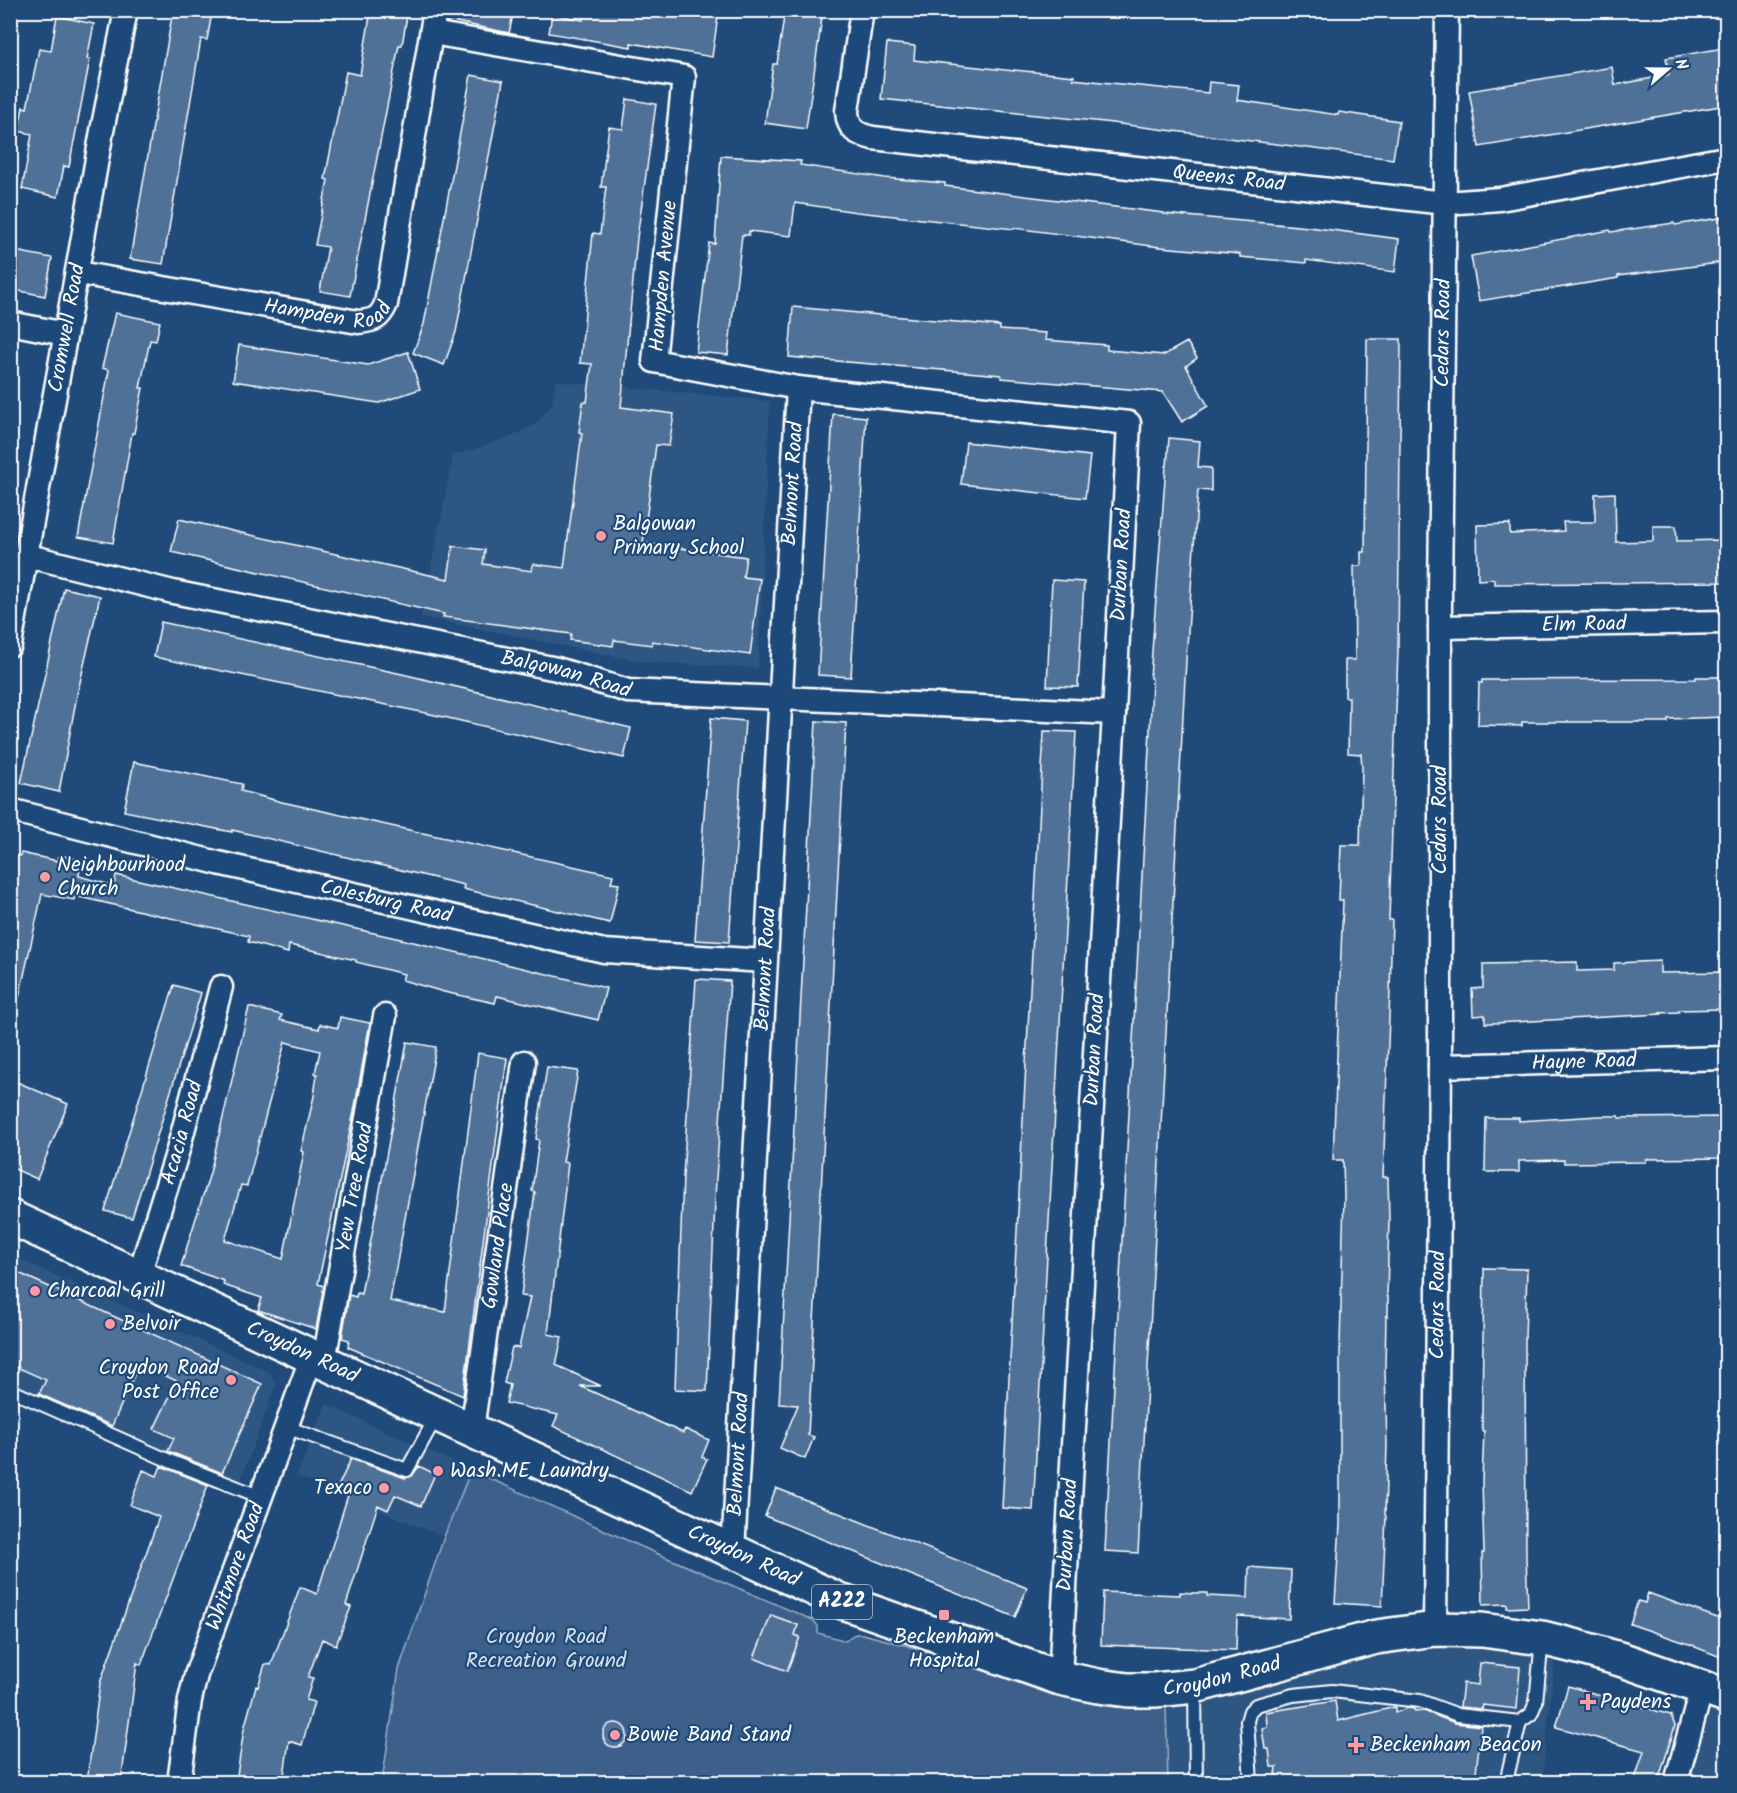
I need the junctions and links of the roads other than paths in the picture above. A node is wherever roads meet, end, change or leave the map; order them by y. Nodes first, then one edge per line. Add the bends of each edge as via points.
1 (126, 10) edge
2 (862, 10) edge
3 (1447, 10) edge
4 (434, 22) edge
5 (1726, 158) edge
6 (1445, 203) junction
7 (78, 273) junction
8 (10, 322) edge
9 (65, 334) junction
10 (798, 388) junction
11 (1129, 423) joint
12 (25, 555) junction
13 (1726, 622) edge
14 (1440, 627) junction
15 (10, 645) edge
16 (780, 697) junction
17 (1114, 712) junction
18 (10, 810) edge
19 (765, 961) junction
20 (221, 987) dead end
21 (385, 1016) dead end
22 (1726, 1058) edge
23 (524, 1062) dead end
24 (1440, 1066) junction
25 (10, 1217) edge
26 (138, 1278) junction
27 (318, 1359) junction
28 (10, 1390) edge
29 (438, 1414) junction
30 (286, 1427) junction
31 (472, 1430) junction
32 (261, 1497) junction
33 (733, 1552) junction
34 (1436, 1629) junction
35 (1542, 1638) junction
36 (1060, 1677) junction
37 (1195, 1686) junction
38 (1714, 1691) edge
39 (1520, 1722) junction
40 (179, 1782) edge
41 (1196, 1782) edge
42 (1251, 1782) edge
43 (1506, 1782) edge
44 (1676, 1782) edge

1 - 7 street, Cromwell Road
2 - 6 street, Queens Road via 847,111 847,121 861,135
3 - 6 street, Cedars Road
4 - 7 street, Hampden Road via 386,303 382,314 373,321 358,322
4 - 10 street, Hampden Avenue via 684,77 654,361
5 - 6 street, Queens Road via 1500,199
6 - 14 street, Cedars Road
7 - 9 street, Cromwell Road
8 - 9 street
9 - 12 street, Cromwell Road
10 - 11 street, Hampden Avenue
10 - 16 street, Belmont Road
11 - 17 street, Durban Road
12 - 15 street, Cromwell Road
12 - 16 street, Balgowan Road via 173,592 557,669 628,691
13 - 14 street, Elm Road
14 - 24 street, Cedars Road
16 - 17 street, Balgowan Road
16 - 19 street, Belmont Road
17 - 36 street, Durban Road
18 - 19 street, Colesburg Road via 218,863 604,951
19 - 33 street, Belmont Road
20 - 26 street, Acacia Road via 178,1150
21 - 27 street, Yew Tree Road
22 - 24 street, Hayne Road
23 - 31 street, Gowland Place
24 - 34 street, Cedars Road
25 - 26 main road, Croydon Road / A222
26 - 27 main road, Croydon Road / A222
27 - 29 main road, Croydon Road / A222
27 - 30 street, Whitmore Road
28 - 32 lane
29 - 30 lane via 407,1470
29 - 31 main road, Croydon Road / A222
30 - 32 street, Whitmore Road
31 - 33 main road, Croydon Road / A222
32 - 40 street, Whitmore Road via 196,1675
33 - 36 main road, Croydon Road / A222 via 843,1602
34 - 35 main road, Croydon Road / A222
34 - 37 main road, Croydon Road / A222 via 1358,1641
35 - 38 main road, Croydon Road / A222
35 - 39 lane via 1536,1702 1531,1714
36 - 37 main road, Croydon Road / A222 via 1128,1690
37 - 41 lane
38 - 44 street
39 - 42 lane via 1458,1715 1420,1701 1332,1691 1293,1695 1256,1705 1250,1711 1247,1721
39 - 43 lane

